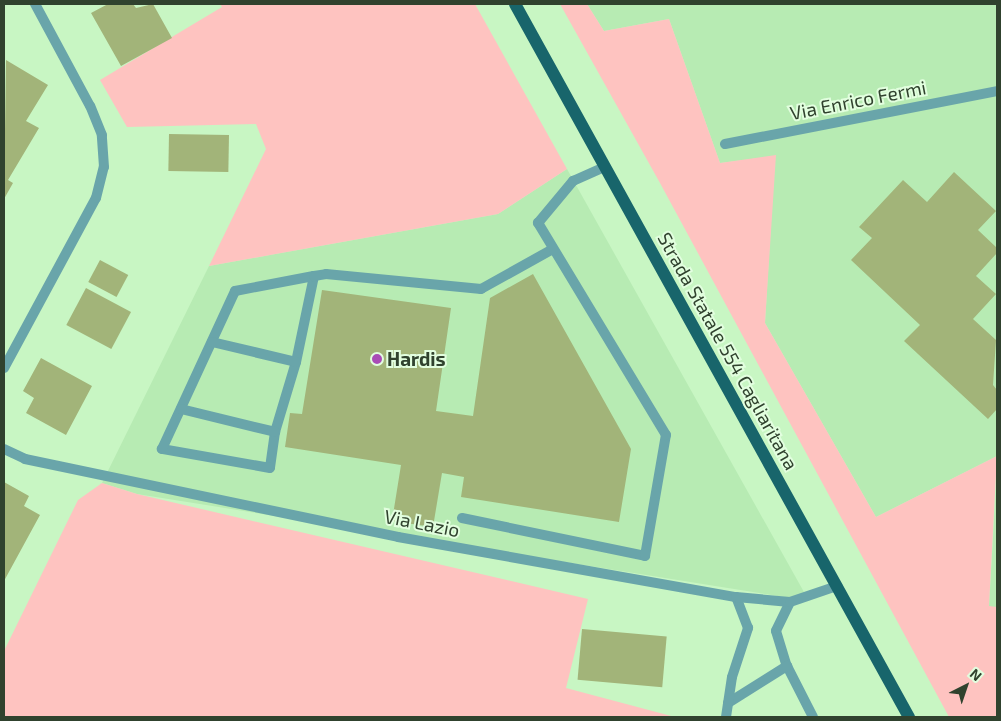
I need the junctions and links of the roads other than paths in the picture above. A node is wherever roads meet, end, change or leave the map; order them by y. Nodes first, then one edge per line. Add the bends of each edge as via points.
1 (35, 4) edge
2 (515, 4) edge
3 (997, 91) edge
4 (725, 144) dead end
5 (605, 167) junction
6 (553, 249) junction
7 (314, 276) junction
8 (212, 342) junction
9 (296, 362) junction
10 (4, 368) edge
11 (181, 409) junction
12 (275, 432) junction
13 (4, 449) edge
14 (462, 518) dead end
15 (837, 586) junction
16 (736, 597) junction
17 (790, 602) junction
18 (787, 666) junction
19 (728, 703) junction
20 (726, 717) edge
21 (814, 717) edge
22 (909, 717) edge

1 - 10 street via 93,113 102,135 104,167 96,198
2 - 5 main road, Strada Statale 554 Cagliaritana
3 - 4 street, Via Enrico Fermi
5 - 6 street via 573,182 538,223
5 - 15 main road, Strada Statale 554 Cagliaritana
6 - 7 street via 481,289 326,274
6 - 14 street via 666,434 645,556
7 - 8 street via 235,291
7 - 9 street
8 - 9 street
8 - 11 street
9 - 12 street
11 - 12 street
11 - 12 street via 162,449 270,468
13 - 16 street, Via Lazio via 25,459 398,537
15 - 17 street, Via Lazio
15 - 22 main road, Strada Statale 554 Cagliaritana
16 - 17 street, Via Lazio
16 - 19 street via 748,628 732,677
17 - 18 street via 776,631
18 - 19 street
18 - 21 street
19 - 20 street

